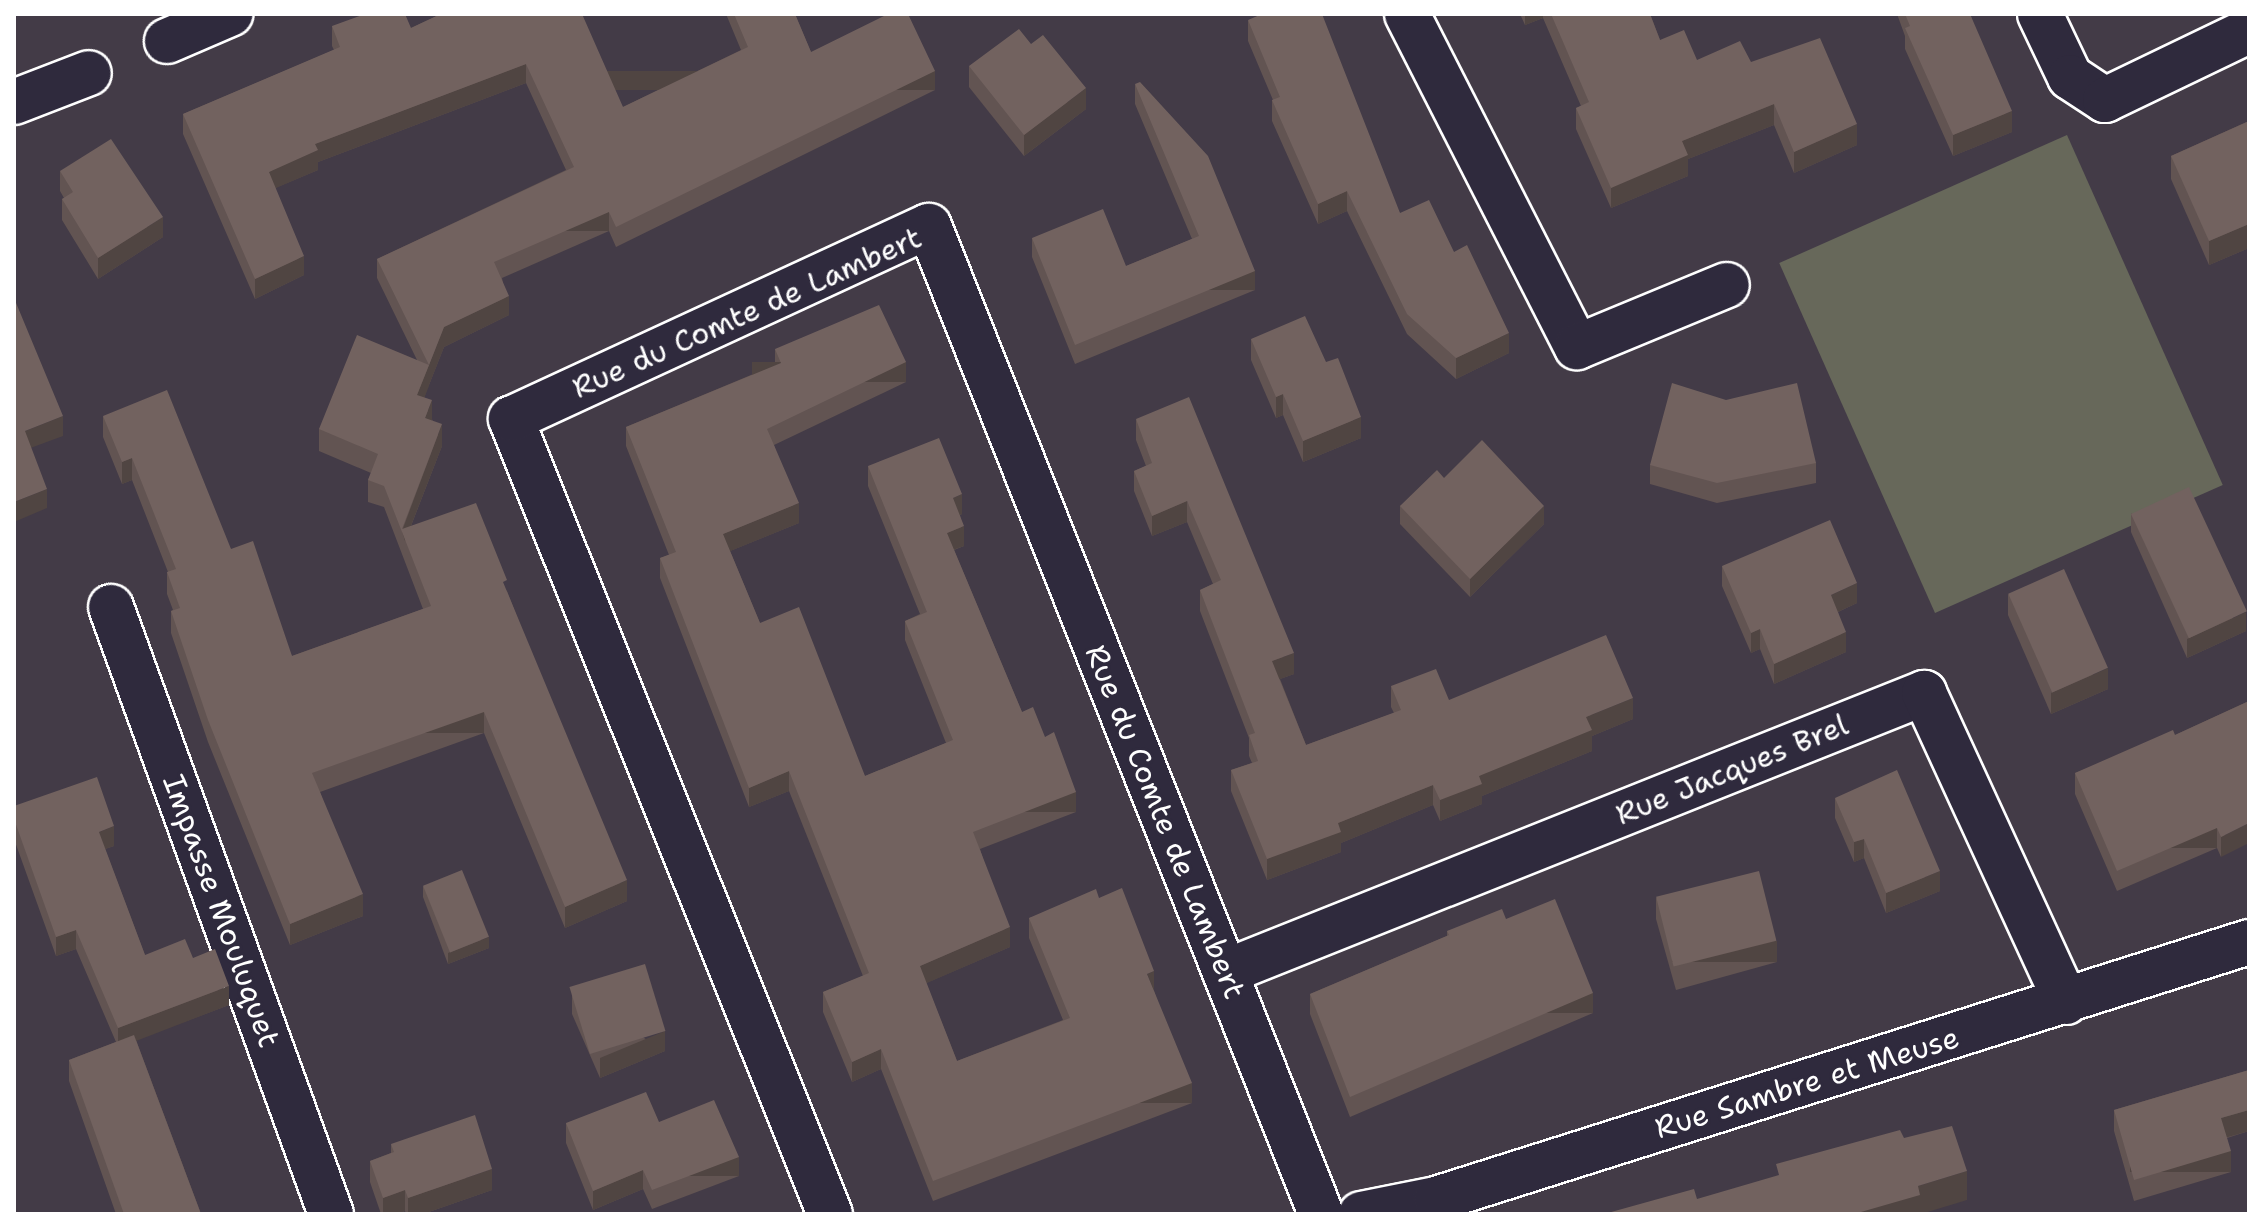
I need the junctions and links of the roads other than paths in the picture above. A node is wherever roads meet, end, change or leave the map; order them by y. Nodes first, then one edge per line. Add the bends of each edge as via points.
1 (230, 14) edge
2 (1407, 14) edge
3 (2040, 14) edge
4 (2244, 33) dead end
5 (167, 41) dead end
6 (89, 73) dead end
7 (14, 102) edge
8 (1727, 285) dead end
9 (111, 607) dead end
10 (2249, 942) edge
11 (1225, 972) junction
12 (2066, 1002) junction
13 (1438, 1206) edge
14 (331, 1214) edge
15 (830, 1214) edge
16 (1321, 1214) edge
17 (1361, 1214) edge

1 - 5 street
2 - 8 street via 1577,347
3 - 4 street via 2070,77 2105,100
6 - 7 street
9 - 14 street, Impasse Mouluquet
10 - 12 street, Rue Sambre et Meuse
11 - 12 street, Rue Jacques Brel via 1924,693
11 - 15 street, Rue du Comte de Lambert via 929,226 511,419
11 - 16 street, Rue du Comte de Lambert
12 - 13 street, Rue Sambre et Meuse
13 - 17 street, Rue Sambre et Meuse

